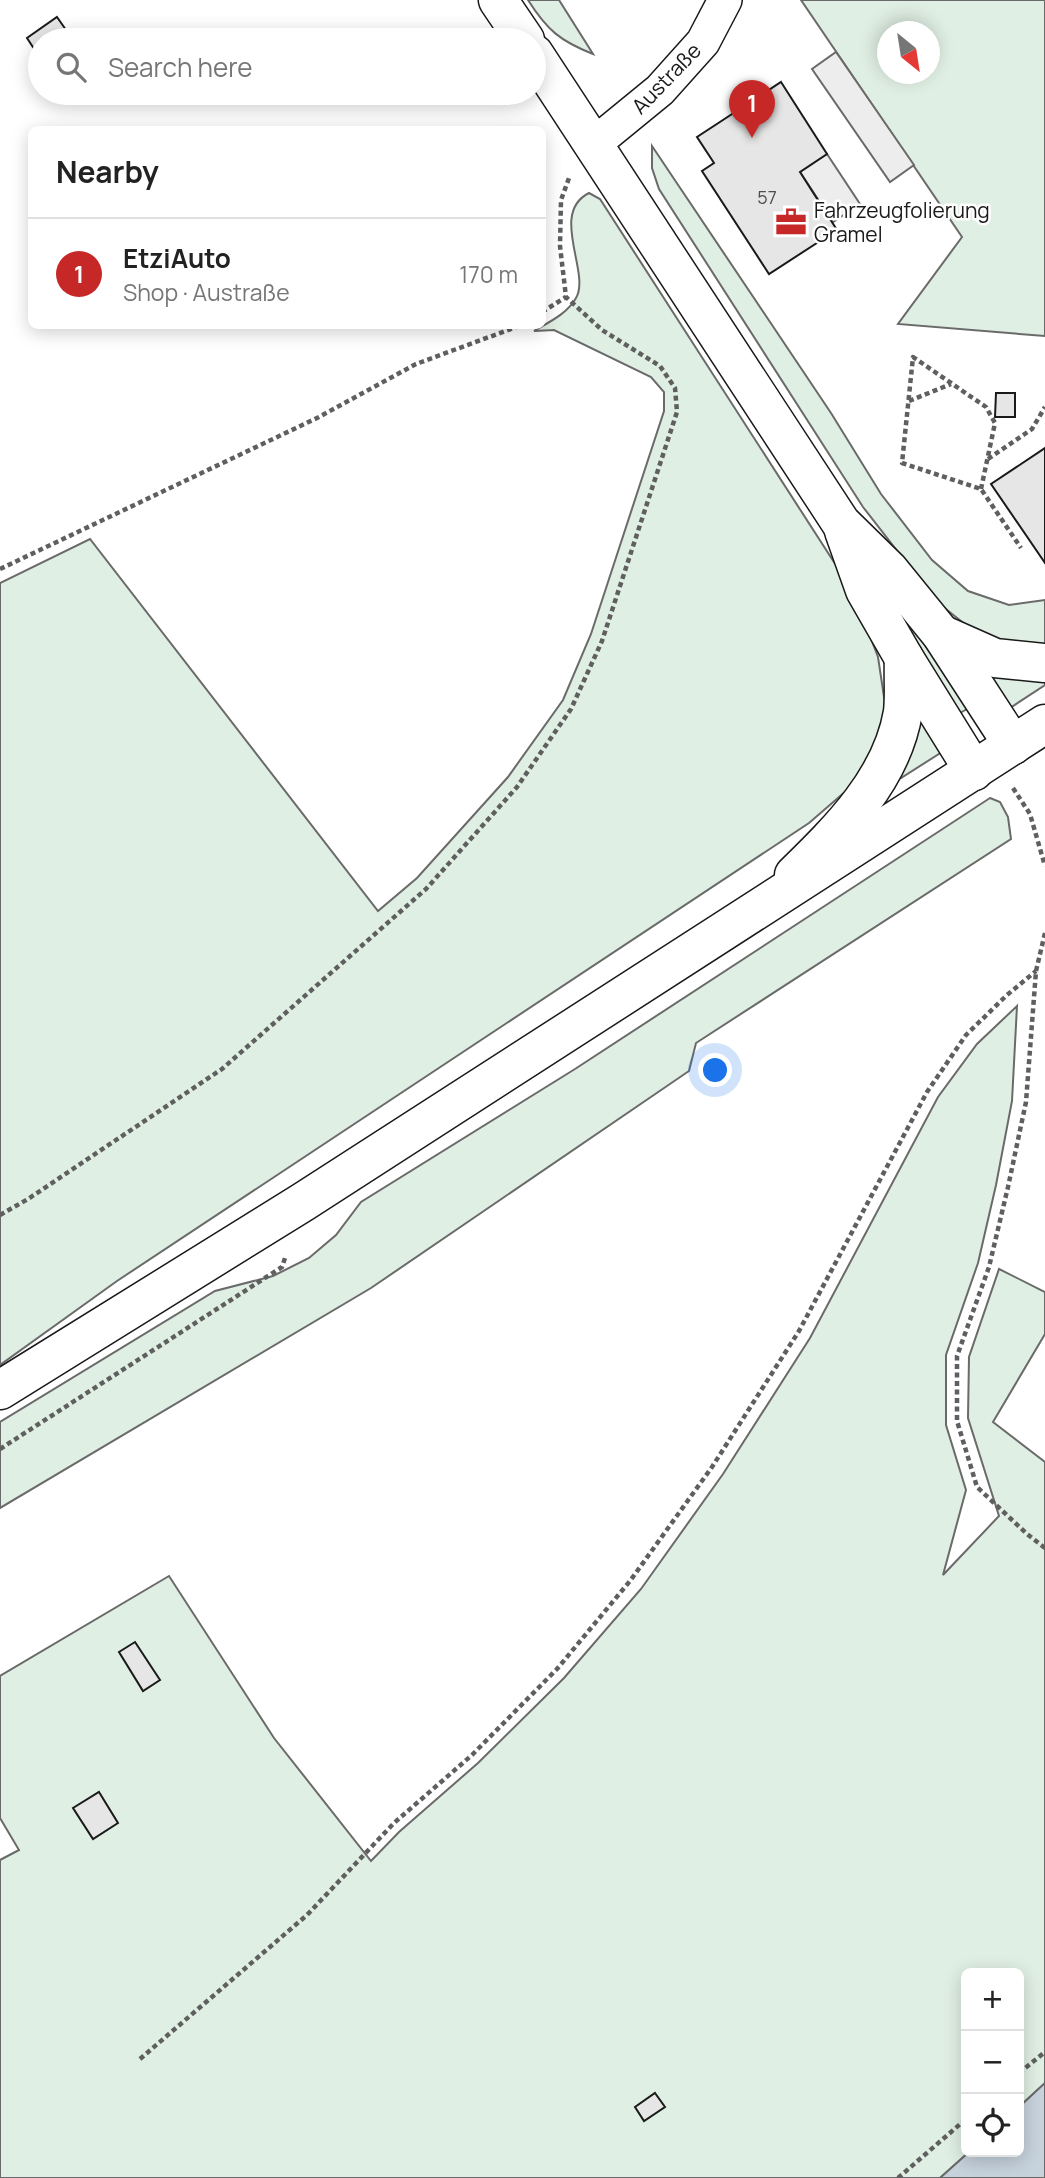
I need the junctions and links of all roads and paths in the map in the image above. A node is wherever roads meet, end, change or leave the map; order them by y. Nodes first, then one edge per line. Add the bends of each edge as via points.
1 (498, 0) edge
2 (725, 0) edge
3 (517, 28) edge
4 (546, 72) edge
5 (594, 144) junction
6 (566, 297) junction
7 (546, 310) edge
8 (511, 329) edge
9 (952, 384) junction
10 (909, 401) junction
11 (1045, 407) edge
12 (987, 459) junction
13 (981, 489) junction
14 (841, 523) junction
15 (1021, 548) dead end
16 (0, 569) edge
17 (941, 634) junction
18 (904, 658) junction
19 (1045, 663) edge
20 (1045, 724) edge
21 (1013, 745) junction
22 (974, 771) junction
23 (1030, 814) dead end
24 (1045, 866) edge
25 (760, 909) junction
26 (1045, 933) edge
27 (1036, 971) junction
28 (303, 1202) junction
29 (0, 1215) edge
30 (0, 1390) edge
31 (0, 1449) edge
32 (1045, 1548) edge
33 (1045, 2052) edge
34 (139, 2059) dead end
35 (1024, 2069) edge
36 (961, 2123) edge
37 (898, 2178) edge

1 - 3 main road
2 - 5 street, Austraße via 703,42 660,90
4 - 5 main road
5 - 6 path via 571,170 561,200 559,246
5 - 14 main road
6 - 7 path
6 - 29 path via 602,330 660,366 675,388 677,412 602,641 571,709 517,787 426,889 222,1069
8 - 16 path via 416,364 317,418
9 - 10 path
9 - 10 path via 913,357
9 - 12 path via 986,407 995,423
10 - 13 path via 902,463
11 - 12 path via 1032,429
12 - 13 path
13 - 15 path
14 - 17 main road via 889,570
14 - 18 main road via 865,590
17 - 19 main road via 995,658
17 - 21 main road
18 - 22 main road
18 - 25 main road via 902,713 887,764 841,830
20 - 21 main road
21 - 22 main road
22 - 25 main road
23 - 24 path
25 - 28 main road
26 - 27 path
27 - 32 path via 1026,1102 989,1267 957,1356 957,1421 977,1487
27 - 34 path via 966,1035 927,1092 799,1331 712,1467 631,1581 557,1668 472,1755 394,1823 307,1915
28 - 30 main road
28 - 31 path via 282,1266
33 - 35 path
36 - 37 path

